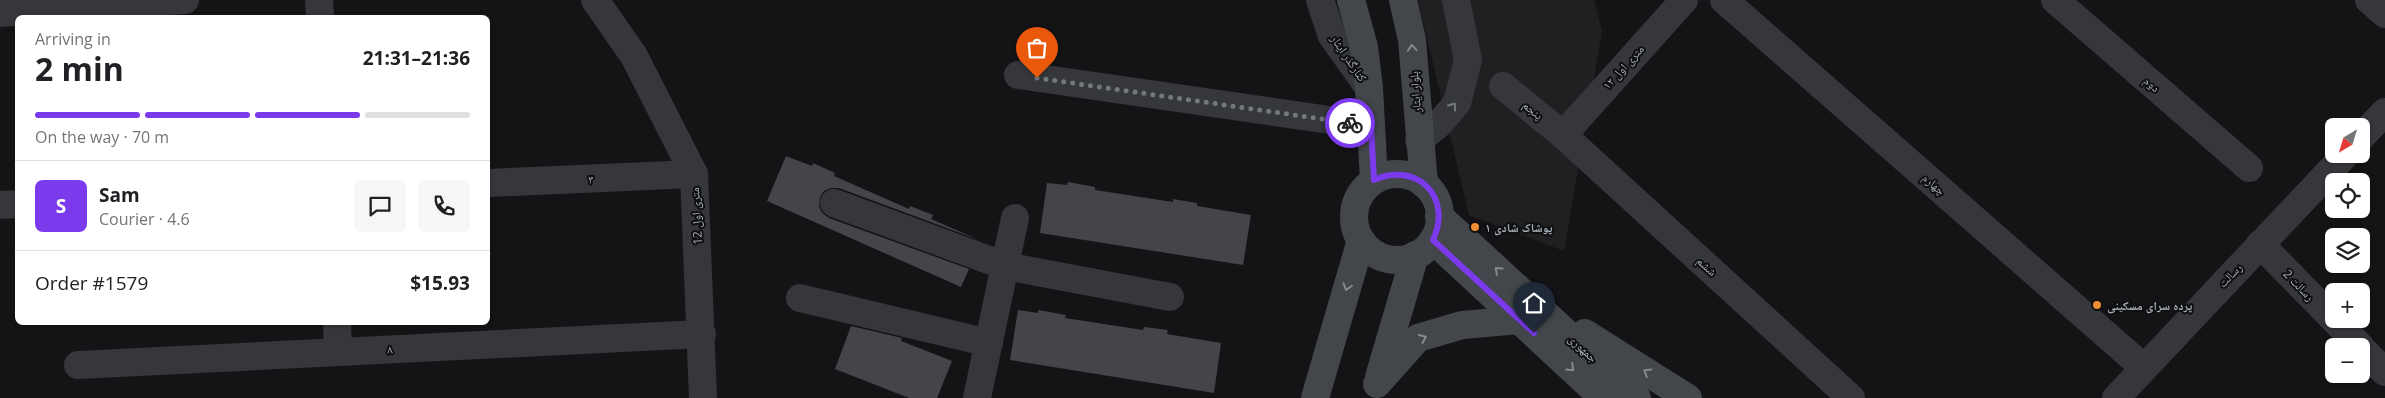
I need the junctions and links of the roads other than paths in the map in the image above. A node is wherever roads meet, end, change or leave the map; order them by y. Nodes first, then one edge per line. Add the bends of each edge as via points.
1 (185, 0) edge
2 (319, 0) edge
3 (595, 0) edge
4 (1320, 0) edge
5 (1351, 0) edge
6 (1403, 0) edge
7 (1456, 0) edge
8 (1684, 0) edge
9 (1724, 0) edge
10 (2055, 0) edge
11 (2368, 0) edge
12 (0, 13) edge
13 (2385, 14) edge
14 (320, 15) edge
15 (1018, 75) dead end
16 (1503, 86) dead end
17 (1369, 88) junction
18 (2385, 112) edge
19 (1371, 126) junction
20 (2370, 128) edge
21 (1563, 135) junction
22 (1419, 140) junction
23 (2337, 163) edge
24 (2249, 168) dead end
25 (694, 174) junction
26 (1374, 180) junction
27 (490, 183) edge
28 (1424, 184) junction
29 (834, 202) dead end
30 (15, 204) edge
31 (0, 205) edge
32 (1015, 218) dead end
33 (1429, 237) junction
34 (1361, 240) junction
35 (2260, 244) junction
36 (1006, 266) junction
37 (800, 298) dead end
38 (1170, 298) dead end
39 (1523, 308) junction
40 (337, 325) edge
41 (702, 334) junction
42 (2351, 338) edge
43 (989, 344) junction
44 (338, 352) junction
45 (2370, 357) edge
46 (78, 364) dead end
47 (2143, 367) junction
48 (2385, 372) edge
49 (1375, 391) edge
50 (703, 398) edge
51 (977, 398) edge
52 (1315, 398) edge
53 (1603, 398) edge
54 (1637, 398) edge
55 (1688, 398) edge
56 (1851, 398) edge
57 (2116, 398) edge

1 - 12 street
2 - 14 street
3 - 25 street, 12 متری اول via 634,56
4 - 17 street, کنارگذر ایثار via 1332,36
5 - 17 main road via 1364,48
22 -> 6 main road, بلوار ایثار via 1412,40
22 -> 7 street via 1457,103 1468,60
8 - 21 street, ۱۲ متری اول
9 - 47 street, چهارم
10 - 24 street, دوم
11 - 13 street
15 - 19 street
16 - 21 street, پنجم
17 - 19 main road
18 - 20 street
19 - 26 main road
21 - 56 street, ششم
22 - 28 main road, بلوار ایثار
23 - 35 street, رسالت
25 - 27 street, ۳
25 - 41 street, 12 متری اول
26 - 28 main road via 1405,175
26 - 34 main road via 1363,190 1354,214 1355,228
28 - 33 main road via 1435,199
29 - 36 street
30 - 31 street
32 - 36 street
33 - 34 main road via 1404,259 1391,259 1369,250
33 - 39 main road, جمهوری
33 - 49 main road
34 -> 52 main road
35 - 42 street, رسالت 2
35 - 47 street, رسالت
36 - 38 street
36 - 43 street
37 - 43 street
49 -> 39 main road via 1418,338
39 -> 53 main road, جمهوری
39 - 54 main road, جمهوری
55 -> 39 main road
40 - 44 street
41 - 44 street, ۸
41 - 50 street, 12 متری اول
43 - 51 street
44 - 46 street, ۸
45 - 48 street, رسالت 2
47 - 57 street, رسالت

